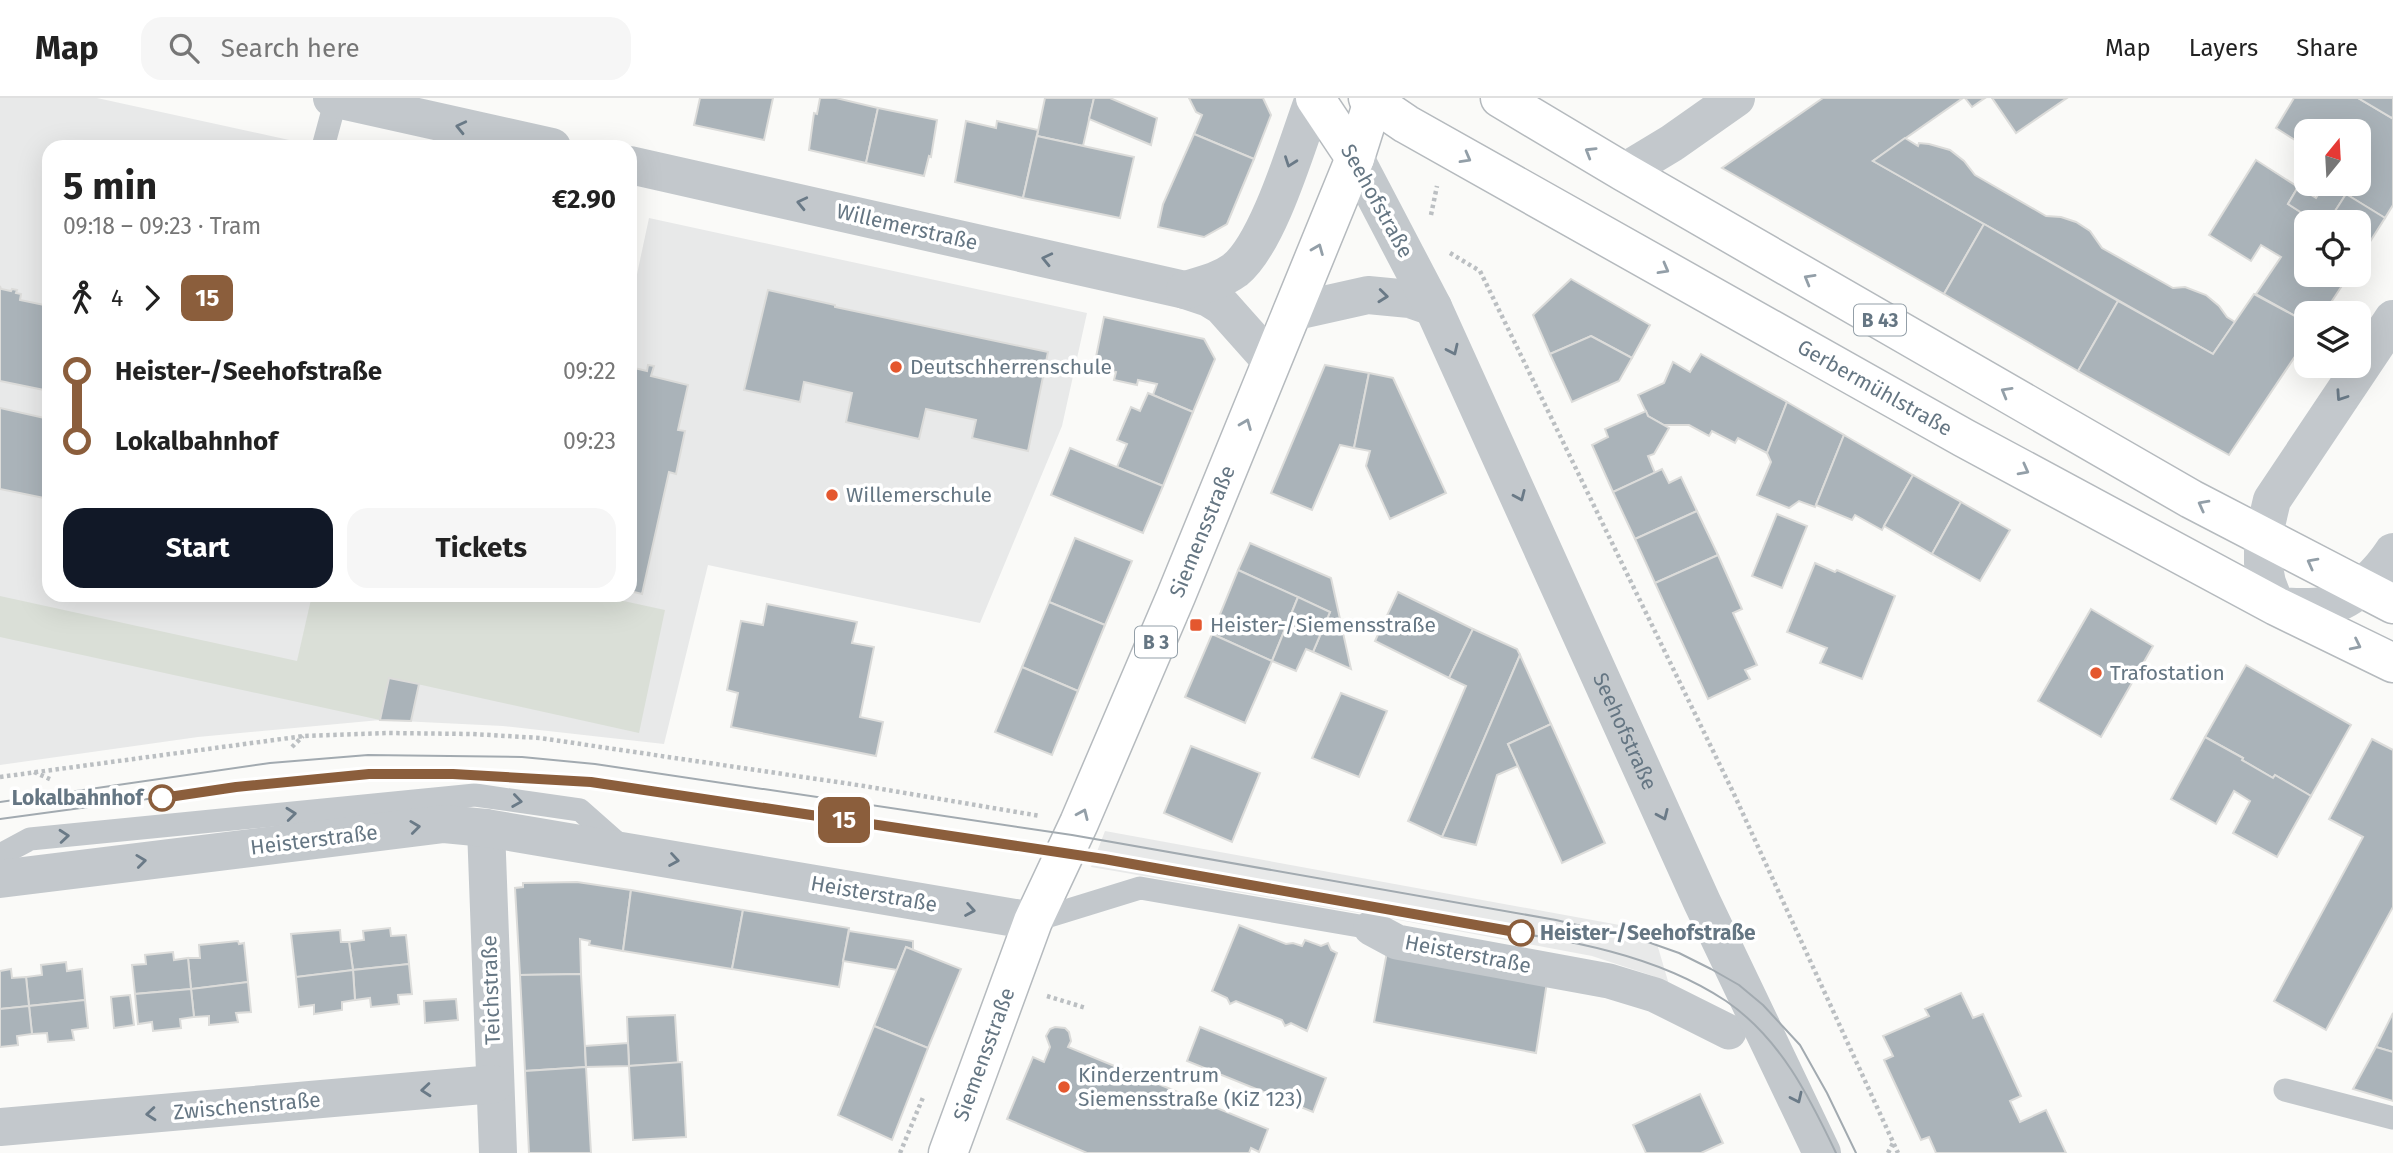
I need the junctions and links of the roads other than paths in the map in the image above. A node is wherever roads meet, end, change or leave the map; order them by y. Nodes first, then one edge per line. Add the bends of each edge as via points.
1 (1315, 98) edge
2 (1500, 98) edge
3 (1735, 98) edge
4 (353, 100) edge
5 (1372, 100) edge
6 (327, 140) edge
7 (522, 140) edge
8 (1355, 158) junction
9 (637, 167) edge
10 (1624, 172) junction
11 (1185, 290) junction
12 (1433, 307) junction
13 (1292, 312) junction
14 (2393, 319) edge
15 (1272, 361) junction
16 (2263, 538) junction
17 (2393, 551) edge
18 (2376, 596) edge
19 (2276, 606) junction
20 (2393, 663) edge
21 (486, 828) junction
22 (628, 853) junction
23 (0, 855) edge
24 (0, 879) edge
25 (1033, 921) junction
26 (1371, 928) joint
27 (1728, 1032) dead end
28 (494, 1084) junction
29 (2285, 1090) dead end
30 (2393, 1118) edge
31 (0, 1127) edge
32 (498, 1153) edge
33 (948, 1153) edge
34 (1822, 1153) edge

1 - 8 main road, Seehofstraße
1 -> 11 street via 1253,252 1214,282
10 -> 2 main road, B 43
3 - 10 street
4 - 6 lane
7 -> 4 street
5 - 8 main road, Siemensstraße / B 3
5 -> 19 main road, Gerbermühlstraße via 1406,124 1964,438
8 - 12 street, Seehofstraße
13 -> 8 main road, Siemensstraße / B 3
11 -> 9 street, Willemerstraße
16 -> 10 main road, B 43
11 - 15 street, Willemerstraße via 1222,306
13 -> 12 street via 1368,295 1410,299
12 -> 34 street, Seehofstraße via 1702,902
13 - 15 main road, Siemensstraße / B 3
14 -> 16 street via 2272,500
25 -> 15 main road, Siemensstraße / B 3 via 1079,823
18 -> 16 main road, B 43
16 - 19 street via 2267,583
17 - 18 street
18 - 19 street via 2306,607
19 -> 20 main road, Gerbermühlstraße
21 - 22 street, Heisterstraße
24 -> 21 street, Heisterstraße via 444,824
21 - 28 street, Teichstraße
23 -> 22 lane via 30,839 475,795 580,810
22 -> 25 street, Heisterstraße
25 - 26 lane, Heisterstraße via 1140,888
25 - 33 main road, Siemensstraße / B 3
26 - 27 street, Heisterstraße via 1397,942 1609,981 1655,995
28 -> 31 street, Zwischenstraße
28 - 32 street, Teichstraße
29 - 30 lane

